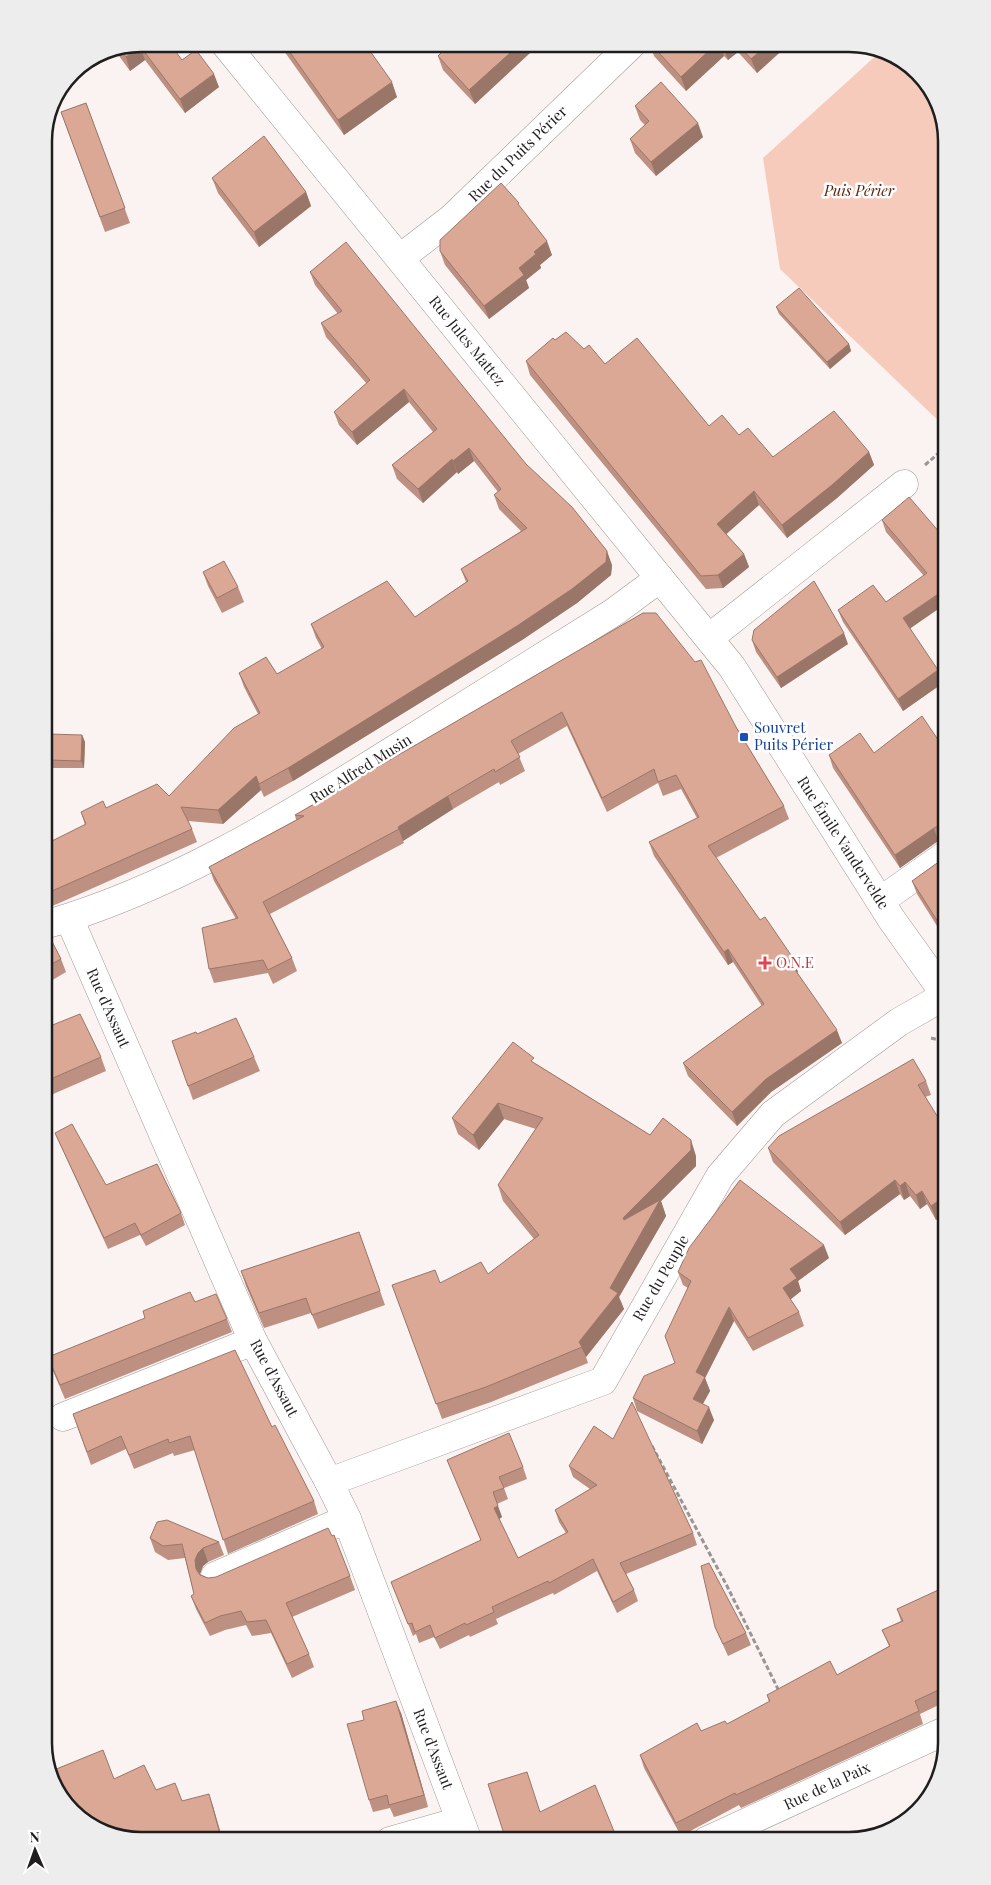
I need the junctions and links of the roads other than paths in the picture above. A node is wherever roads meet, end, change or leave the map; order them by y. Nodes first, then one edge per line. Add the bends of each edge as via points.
1 (232, 52) edge
2 (623, 53) edge
3 (400, 258) junction
4 (904, 484) dead end
5 (660, 578) junction
6 (709, 638) junction
7 (938, 860) edge
8 (880, 901) junction
9 (56, 922) edge
10 (938, 983) edge
11 (938, 1001) edge
12 (254, 1341) junction
13 (63, 1417) dead end
14 (329, 1482) junction
15 (347, 1519) junction
16 (215, 1576) edge
17 (938, 1734) edge
18 (464, 1831) edge
19 (726, 1832) edge

1 - 3 street, Rue Jules Mattez
2 - 3 street, Rue du Puits Périer via 452,218
3 - 5 street, Rue Jules Mattez
4 - 6 street
5 - 6 street, Rue Jules Mattez
5 - 9 street, Rue Alfred Musin via 614,612 315,798 194,867
6 - 8 street, Rue Émile Vandervelde via 732,667
7 - 8 street
8 - 10 street, Rue Émile Vandervelde
9 - 12 street, Rue d'Assaut
11 - 14 street, Rue du Peuple via 899,1022 773,1114 720,1176 603,1381
12 - 13 street
12 - 14 street, Rue d'Assaut
14 - 15 street, Rue d'Assaut
15 - 16 street
15 - 18 street, Rue d'Assaut
17 - 19 street, Rue de la Paix

